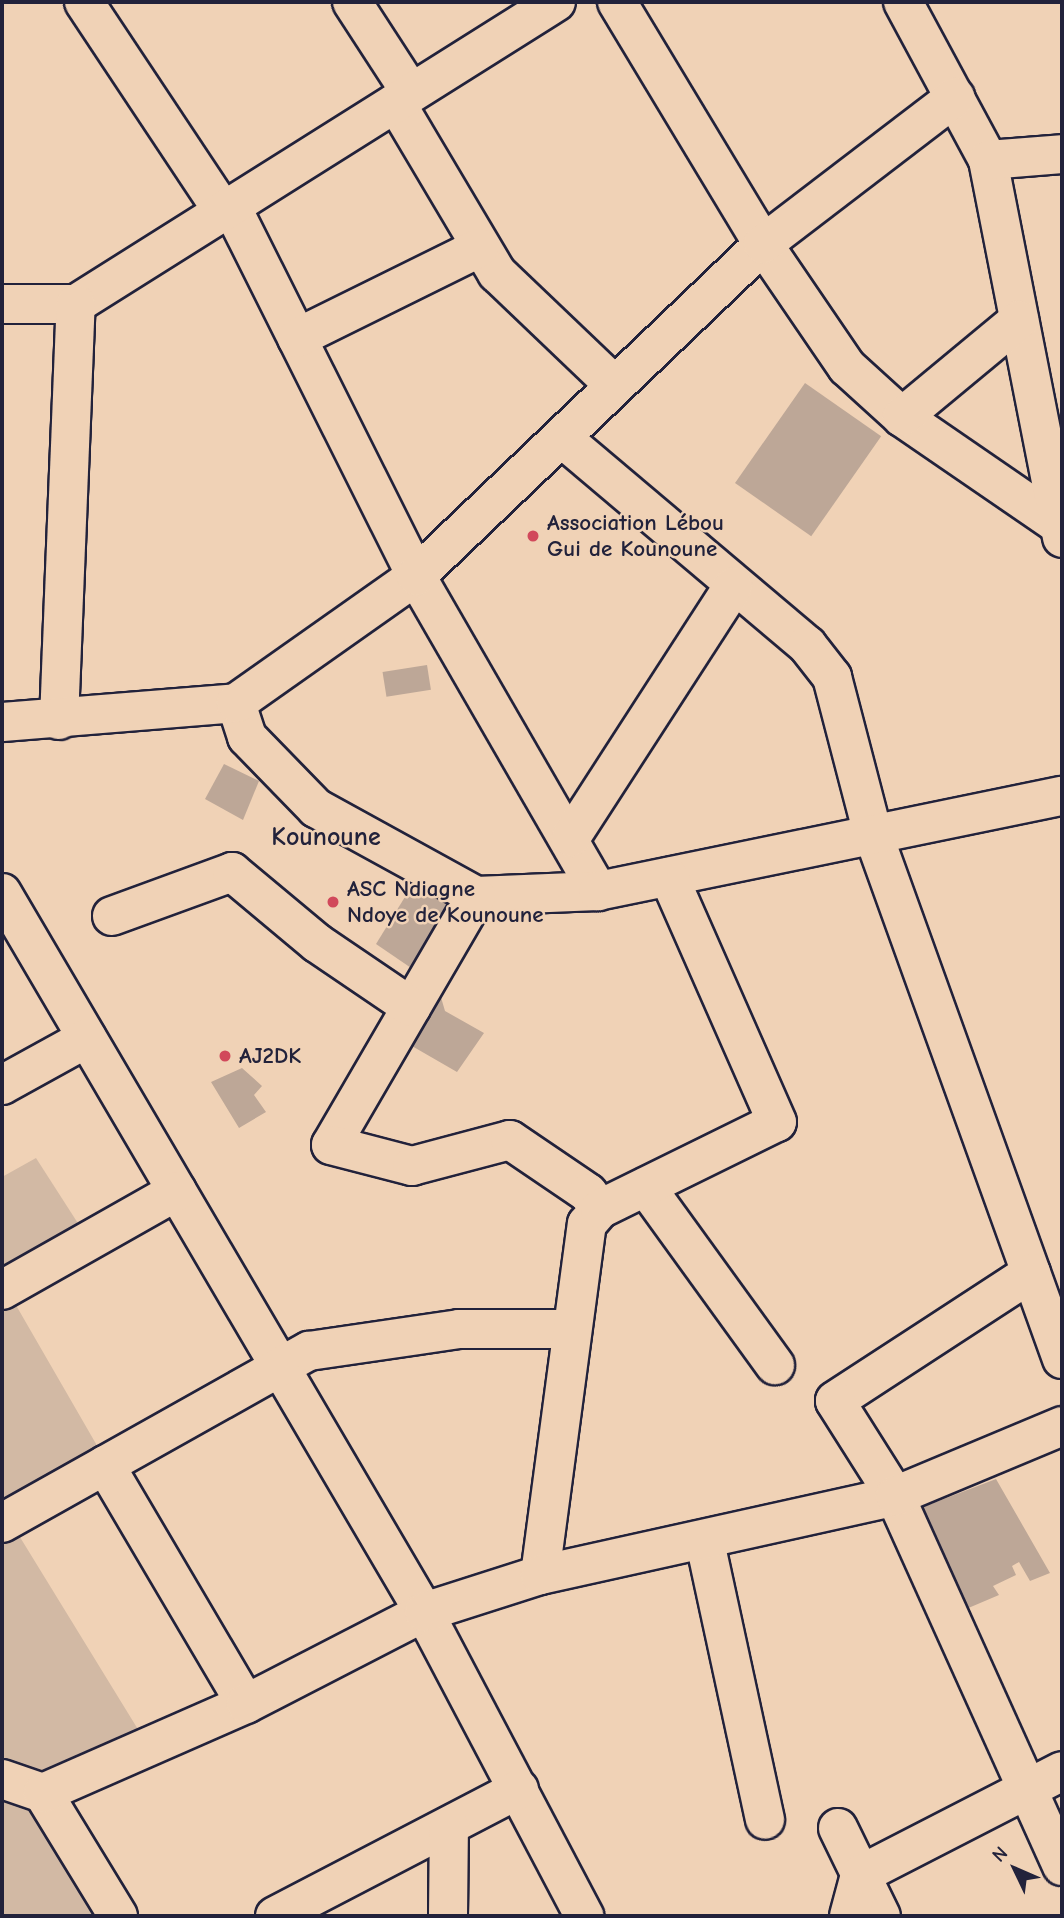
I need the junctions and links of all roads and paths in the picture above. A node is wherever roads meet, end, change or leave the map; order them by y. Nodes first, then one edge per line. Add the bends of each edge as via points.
1 (84, 2) edge
2 (352, 2) edge
3 (556, 2) edge
4 (617, 2) edge
5 (903, 2) edge
6 (955, 97) junction
7 (403, 98) junction
8 (1062, 154) edge
9 (988, 160) junction
10 (228, 209) junction
11 (763, 244) junction
12 (479, 248) junction
13 (2, 304) edge
14 (76, 304) junction
15 (1019, 320) junction
16 (297, 338) junction
17 (613, 384) junction
18 (902, 417) junction
19 (562, 438) junction
20 (1061, 533) edge
21 (416, 576) junction
22 (733, 587) junction
23 (236, 703) junction
24 (59, 720) junction
25 (2, 722) edge
26 (1062, 796) edge
27 (873, 834) junction
28 (571, 837) junction
29 (669, 877) junction
30 (597, 891) junction
31 (2, 893) edge
32 (475, 896) junction
33 (112, 916) dead end
34 (411, 1007) junction
35 (87, 1038) junction
36 (2, 1086) edge
37 (646, 1186) junction
38 (177, 1192) junction
39 (600, 1209) junction
40 (1031, 1273) junction
41 (2, 1290) edge
42 (568, 1329) junction
43 (1062, 1359) edge
44 (775, 1365) dead end
45 (281, 1367) junction
46 (1062, 1426) edge
47 (105, 1465) junction
48 (895, 1496) junction
49 (2, 1523) edge
50 (705, 1542) junction
51 (540, 1575) junction
52 (424, 1612) junction
53 (246, 1704) junction
54 (1062, 1771) edge
55 (2, 1779) edge
56 (519, 1790) junction
57 (1025, 1790) junction
58 (43, 1793) junction
59 (765, 1820) dead end
60 (449, 1826) junction
61 (838, 1828) dead end
62 (1062, 1866) edge
63 (860, 1875) junction
64 (322, 1905) edge
65 (118, 1916) edge
66 (275, 1916) edge
67 (448, 1916) edge
68 (584, 1916) edge
69 (849, 1916) edge
70 (881, 1916) edge

1 - 10 street
2 - 7 street
3 - 7 street
4 - 11 street
5 - 6 street
6 - 9 street
6 - 11 street
7 - 10 street
7 - 12 street
8 - 9 street
9 - 15 street
10 - 14 street
10 - 16 street
11 - 17 street
11 - 18 street via 847,368
12 - 16 street
12 - 17 street via 514,293
13 - 14 street
14 - 24 street
15 - 18 street
15 - 20 street
16 - 21 street
17 - 19 street
18 - 20 street
19 - 21 street
19 - 22 street
21 - 23 street
21 - 28 street
22 - 27 street via 807,645 832,677
22 - 28 street
23 - 24 street
23 - 32 street via 247,737 316,807
24 - 25 street
26 - 27 street
27 - 29 street
27 - 40 street
28 - 30 street
29 - 30 street
29 - 37 street via 777,1122
30 - 32 street
31 - 35 street
32 - 34 street
33 - 34 street via 232,872 317,943
34 - 39 street via 331,1145 412,1166 510,1140 588,1193
35 - 36 street
35 - 38 street
37 - 39 street
37 - 44 street
38 - 41 street
38 - 45 street
39 - 42 street via 587,1224
40 - 43 street
40 - 48 street via 835,1401
42 - 45 street via 459,1329 328,1346
42 - 51 street
45 - 47 street
45 - 52 street
46 - 48 street
47 - 49 street
47 - 53 street
48 - 50 street
48 - 57 street
50 - 51 street
50 - 59 street
51 - 52 street
52 - 53 street
52 - 56 street
53 - 58 street
54 - 57 street
55 - 58 street
56 - 60 street
56 - 68 street
57 - 62 street
57 - 63 street
58 - 65 street
60 - 64 street
60 - 67 street
61 - 63 street
63 - 69 street
63 - 70 street
64 - 66 street

